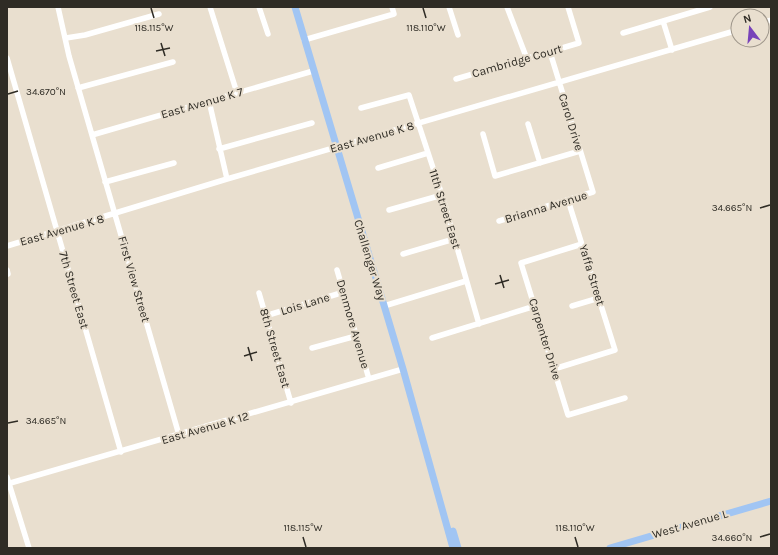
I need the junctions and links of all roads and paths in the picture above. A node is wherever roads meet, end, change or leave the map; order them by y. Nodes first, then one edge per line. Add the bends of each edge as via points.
1 (58, 7) edge
2 (210, 7) edge
3 (258, 7) edge
4 (295, 7) edge
5 (392, 7) edge
6 (449, 7) edge
7 (507, 7) edge
8 (568, 7) edge
9 (706, 8) edge
10 (159, 14) dead end
11 (663, 21) junction
12 (730, 32) edge
13 (623, 33) dead end
14 (268, 34) dead end
15 (458, 34) dead end
16 (66, 38) junction
17 (304, 40) junction
18 (672, 50) junction
19 (550, 52) junction
20 (7, 58) edge
21 (527, 59) junction
22 (173, 62) dead end
23 (313, 71) junction
24 (456, 79) dead end
25 (560, 83) junction
26 (78, 88) junction
27 (237, 93) junction
28 (208, 101) junction
29 (361, 108) dead end
30 (312, 123) dead end
31 (419, 124) junction
32 (528, 124) dead end
33 (483, 134) dead end
34 (92, 135) junction
35 (337, 147) junction
36 (218, 149) junction
37 (580, 151) junction
38 (428, 153) junction
39 (174, 163) dead end
40 (540, 163) junction
41 (378, 168) dead end
42 (227, 179) junction
43 (105, 182) junction
44 (593, 192) joint
45 (442, 196) junction
46 (568, 200) junction
47 (389, 210) dead end
48 (116, 214) junction
49 (499, 221) dead end
50 (57, 231) junction
51 (454, 239) junction
52 (582, 244) junction
53 (7, 246) edge
54 (403, 254) dead end
55 (337, 270) dead end
56 (466, 281) junction
57 (344, 292) junction
58 (259, 294) dead end
59 (599, 298) junction
60 (384, 306) junction
61 (535, 306) junction
62 (572, 306) dead end
63 (265, 316) junction
64 (478, 324) junction
65 (356, 336) junction
66 (432, 338) dead end
67 (312, 348) dead end
68 (402, 369) junction
69 (554, 369) junction
70 (369, 379) junction
71 (625, 398) dead end
72 (291, 403) junction
73 (179, 435) junction
74 (121, 452) junction
75 (7, 477) edge
76 (8, 484) edge
77 (771, 501) edge
78 (444, 513) junction
79 (29, 548) edge
80 (453, 548) edge
81 (458, 548) edge
82 (610, 548) edge

1 - 16 street, First View Street
2 - 27 street
3 - 14 street
4 - 17 main road, Challenger Way
5 - 17 street via 394,14
6 - 15 street
7 - 21 street
8 - 19 street, Cambridge Court via 579,43
9 - 11 street
10 - 16 street via 86,35
11 - 13 street
11 - 18 street
12 - 18 street, East Avenue K 8
16 - 26 street, First View Street
17 - 23 main road, Challenger Way
18 - 25 street, East Avenue K 8
19 - 21 street, Cambridge Court
19 - 25 street, Carol Drive
20 - 50 street, 7th Street East
21 - 24 street, Cambridge Court
22 - 26 street
23 - 27 street, East Avenue K 7
23 - 35 main road, Challenger Way
25 - 31 street, East Avenue K 8
25 - 37 street, Carol Drive
26 - 34 street, First View Street
27 - 28 street, East Avenue K 7
28 - 34 street, East Avenue K 7
28 - 36 street
29 - 31 street, 11th Street East via 409,95
30 - 36 street
31 - 35 street, East Avenue K 8
31 - 38 street, 11th Street East
32 - 40 street
33 - 40 street via 495,176
34 - 43 street, First View Street
35 - 42 street, East Avenue K 8
35 - 60 main road, Challenger Way
36 - 42 street
37 - 40 street
37 - 44 street, Carol Drive
38 - 41 street
38 - 45 street, 11th Street East
39 - 43 street
42 - 48 street, East Avenue K 8
43 - 48 street, First View Street
44 - 46 street, Brianna Avenue
45 - 47 street
45 - 51 street, 11th Street East
46 - 49 street, Brianna Avenue
46 - 52 street, Yaffa Street
48 - 50 street, East Avenue K 8
48 - 73 street, First View Street
50 - 53 street, East Avenue K 8
50 - 74 street, 7th Street East
51 - 54 street
51 - 56 street, 11th Street East
52 - 59 street, Yaffa Street
52 - 61 street, Carpenter Drive via 521,263
55 - 57 street, Denmore Avenue
56 - 60 street
56 - 64 street, 11th Street East
57 - 63 street, Lois Lane
57 - 65 street, Denmore Avenue
58 - 63 street, 8th Street East
59 - 62 street
59 - 69 street, Yaffa Street via 614,350
60 - 68 main road, Challenger Way
61 - 64 street
61 - 69 street, Carpenter Drive
63 - 72 street, 8th Street East
64 - 66 street
65 - 67 street
65 - 70 street, Denmore Avenue
68 - 70 street, East Avenue K 12
68 - 78 main road, Challenger Way
69 - 71 street, Carpenter Drive via 568,415
70 - 72 street, East Avenue K 12
72 - 73 street, East Avenue K 12
73 - 74 street, East Avenue K 12
74 - 76 street, East Avenue K 12
75 - 76 street
76 - 79 street
77 - 82 main road, West Avenue L
78 - 80 main road, Challenger Way
78 - 81 main road, Challenger Way

